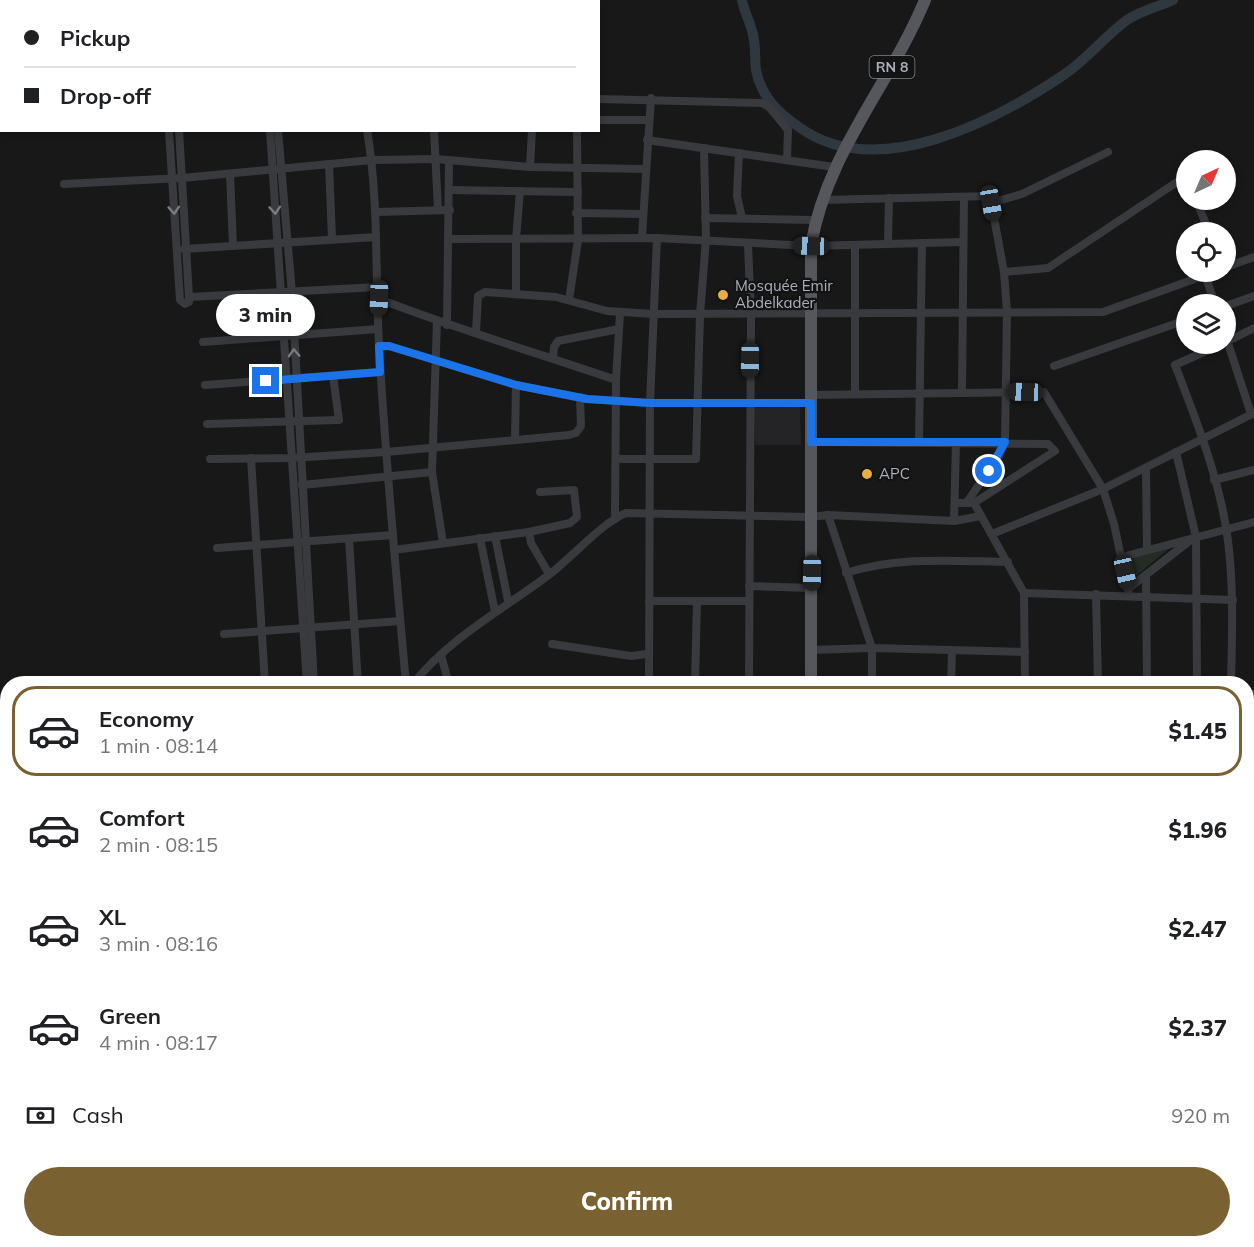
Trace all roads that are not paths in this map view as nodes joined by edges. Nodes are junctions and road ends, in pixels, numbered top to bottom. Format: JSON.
{"nodes":[{"id":1,"x":925,"y":0,"type":"edge"},
{"id":2,"x":651,"y":98,"type":"junction"},
{"id":3,"x":600,"y":99,"type":"edge"},
{"id":4,"x":600,"y":120,"type":"edge"},
{"id":5,"x":649,"y":120,"type":"junction"},
{"id":6,"x":169,"y":132,"type":"edge"},
{"id":7,"x":179,"y":132,"type":"edge"},
{"id":8,"x":270,"y":132,"type":"edge"},
{"id":9,"x":278,"y":132,"type":"edge"},
{"id":10,"x":367,"y":132,"type":"edge"},
{"id":11,"x":434,"y":132,"type":"edge"},
{"id":12,"x":532,"y":132,"type":"edge"},
{"id":13,"x":577,"y":132,"type":"edge"},
{"id":14,"x":647,"y":140,"type":"junction"},
{"id":15,"x":704,"y":148,"type":"junction"},
{"id":16,"x":1108,"y":152,"type":"dead end"},
{"id":17,"x":740,"y":153,"type":"junction"},
{"id":18,"x":436,"y":159,"type":"junction"},
{"id":19,"x":787,"y":159,"type":"junction"},
{"id":20,"x":372,"y":160,"type":"junction"},
{"id":21,"x":449,"y":161,"type":"junction"},
{"id":22,"x":836,"y":163,"type":"junction"},
{"id":23,"x":329,"y":164,"type":"junction"},
{"id":24,"x":530,"y":167,"type":"junction"},
{"id":25,"x":577,"y":168,"type":"junction"},
{"id":26,"x":645,"y":169,"type":"junction"},
{"id":27,"x":277,"y":170,"type":"junction"},
{"id":28,"x":230,"y":174,"type":"junction"},
{"id":29,"x":182,"y":178,"type":"junction"},
{"id":30,"x":172,"y":179,"type":"junction"},
{"id":31,"x":1176,"y":183,"type":"edge"},
{"id":32,"x":64,"y":184,"type":"dead end"},
{"id":33,"x":450,"y":190,"type":"junction"},
{"id":34,"x":520,"y":190,"type":"junction"},
{"id":35,"x":578,"y":192,"type":"junction"},
{"id":36,"x":964,"y":197,"type":"junction"},
{"id":37,"x":889,"y":198,"type":"junction"},
{"id":38,"x":821,"y":200,"type":"junction"},
{"id":39,"x":991,"y":203,"type":"junction"},
{"id":40,"x":438,"y":210,"type":"junction"},
{"id":41,"x":450,"y":210,"type":"junction"},
{"id":42,"x":376,"y":212,"type":"junction"},
{"id":43,"x":576,"y":213,"type":"junction"},
{"id":44,"x":643,"y":214,"type":"junction"},
{"id":45,"x":705,"y":218,"type":"junction"},
{"id":46,"x":742,"y":218,"type":"junction"},
{"id":47,"x":815,"y":220,"type":"junction"},
{"id":48,"x":376,"y":237,"type":"junction"},
{"id":49,"x":642,"y":237,"type":"junction"},
{"id":50,"x":516,"y":238,"type":"junction"},
{"id":51,"x":657,"y":238,"type":"junction"},
{"id":52,"x":332,"y":239,"type":"junction"},
{"id":53,"x":450,"y":239,"type":"junction"},
{"id":54,"x":706,"y":239,"type":"junction"},
{"id":55,"x":578,"y":240,"type":"junction"},
{"id":56,"x":282,"y":242,"type":"junction"},
{"id":57,"x":963,"y":242,"type":"junction"},
{"id":58,"x":922,"y":243,"type":"junction"},
{"id":59,"x":748,"y":244,"type":"junction"},
{"id":60,"x":888,"y":244,"type":"junction"},
{"id":61,"x":855,"y":245,"type":"junction"},
{"id":62,"x":233,"y":246,"type":"junction"},
{"id":63,"x":811,"y":246,"type":"junction"},
{"id":64,"x":186,"y":249,"type":"junction"},
{"id":65,"x":177,"y":250,"type":"junction"},
{"id":66,"x":1254,"y":257,"type":"edge"},
{"id":67,"x":1236,"y":263,"type":"edge"},
{"id":68,"x":1004,"y":272,"type":"junction"},
{"id":69,"x":1186,"y":282,"type":"edge"},
{"id":70,"x":378,"y":287,"type":"junction"},
{"id":71,"x":280,"y":291,"type":"junction"},
{"id":72,"x":292,"y":293,"type":"junction"},
{"id":73,"x":516,"y":294,"type":"junction"},
{"id":74,"x":1254,"y":296,"type":"edge"},
{"id":75,"x":189,"y":297,"type":"junction"},
{"id":76,"x":379,"y":298,"type":"junction"},
{"id":77,"x":569,"y":300,"type":"junction"},
{"id":78,"x":1236,"y":302,"type":"edge"},
{"id":79,"x":1007,"y":312,"type":"junction"},
{"id":80,"x":620,"y":313,"type":"junction"},
{"id":81,"x":962,"y":313,"type":"junction"},
{"id":82,"x":653,"y":314,"type":"junction"},
{"id":83,"x":922,"y":314,"type":"junction"},
{"id":84,"x":700,"y":315,"type":"junction"},
{"id":85,"x":811,"y":315,"type":"junction"},
{"id":86,"x":857,"y":315,"type":"junction"},
{"id":87,"x":751,"y":316,"type":"junction"},
{"id":88,"x":437,"y":321,"type":"junction"},
{"id":89,"x":1176,"y":323,"type":"edge"},
{"id":90,"x":447,"y":325,"type":"junction"},
{"id":91,"x":1254,"y":328,"type":"edge"},
{"id":92,"x":378,"y":329,"type":"junction"},
{"id":93,"x":619,"y":329,"type":"junction"},
{"id":94,"x":476,"y":332,"type":"junction"},
{"id":95,"x":293,"y":334,"type":"junction"},
{"id":96,"x":284,"y":336,"type":"junction"},
{"id":97,"x":1236,"y":336,"type":"edge"},
{"id":98,"x":203,"y":342,"type":"dead end"},
{"id":99,"x":379,"y":346,"type":"junction"},
{"id":100,"x":1198,"y":354,"type":"edge"},
{"id":101,"x":1230,"y":354,"type":"edge"},
{"id":102,"x":553,"y":358,"type":"junction"},
{"id":103,"x":437,"y":362,"type":"junction"},
{"id":104,"x":1054,"y":366,"type":"dead end"},
{"id":105,"x":380,"y":372,"type":"junction"},
{"id":106,"x":333,"y":376,"type":"junction"},
{"id":107,"x":286,"y":379,"type":"junction"},
{"id":108,"x":295,"y":379,"type":"junction"},
{"id":109,"x":616,"y":380,"type":"junction"},
{"id":110,"x":205,"y":385,"type":"dead end"},
{"id":111,"x":516,"y":385,"type":"junction"},
{"id":112,"x":1006,"y":391,"type":"junction"},
{"id":113,"x":962,"y":392,"type":"junction"},
{"id":114,"x":919,"y":393,"type":"junction"},
{"id":115,"x":855,"y":394,"type":"junction"},
{"id":116,"x":580,"y":397,"type":"junction"},
{"id":117,"x":811,"y":399,"type":"junction"},
{"id":118,"x":617,"y":401,"type":"junction"},
{"id":119,"x":650,"y":403,"type":"junction"},
{"id":120,"x":697,"y":403,"type":"junction"},
{"id":121,"x":749,"y":404,"type":"junction"},
{"id":122,"x":1253,"y":413,"type":"edge"},
{"id":123,"x":294,"y":421,"type":"junction"},
{"id":124,"x":207,"y":424,"type":"dead end"},
{"id":125,"x":1203,"y":438,"type":"junction"},
{"id":126,"x":515,"y":440,"type":"junction"},
{"id":127,"x":811,"y":442,"type":"junction"},
{"id":128,"x":919,"y":442,"type":"junction"},
{"id":129,"x":956,"y":442,"type":"junction"},
{"id":130,"x":1005,"y":442,"type":"junction"},
{"id":131,"x":433,"y":448,"type":"junction"},
{"id":132,"x":386,"y":452,"type":"junction"},
{"id":133,"x":1176,"y":452,"type":"junction"},
{"id":134,"x":300,"y":457,"type":"junction"},
{"id":135,"x":251,"y":458,"type":"junction"},
{"id":136,"x":291,"y":458,"type":"junction"},
{"id":137,"x":650,"y":458,"type":"junction"},
{"id":138,"x":210,"y":459,"type":"dead end"},
{"id":139,"x":616,"y":459,"type":"junction"},
{"id":140,"x":1146,"y":468,"type":"junction"},
{"id":141,"x":1254,"y":471,"type":"edge"},
{"id":142,"x":432,"y":472,"type":"junction"},
{"id":143,"x":388,"y":478,"type":"junction"},
{"id":144,"x":1214,"y":480,"type":"junction"},
{"id":145,"x":302,"y":485,"type":"junction"},
{"id":146,"x":1103,"y":489,"type":"junction"},
{"id":147,"x":540,"y":492,"type":"dead end"},
{"id":148,"x":970,"y":502,"type":"junction"},
{"id":149,"x":955,"y":503,"type":"junction"},
{"id":150,"x":650,"y":514,"type":"junction"},
{"id":151,"x":828,"y":515,"type":"junction"},
{"id":152,"x":751,"y":516,"type":"junction"},
{"id":153,"x":981,"y":516,"type":"junction"},
{"id":154,"x":811,"y":517,"type":"junction"},
{"id":155,"x":615,"y":519,"type":"junction"},
{"id":156,"x":954,"y":521,"type":"junction"},
{"id":157,"x":1254,"y":522,"type":"edge"},
{"id":158,"x":1225,"y":528,"type":"junction"},
{"id":159,"x":529,"y":532,"type":"junction"},
{"id":160,"x":992,"y":534,"type":"junction"},
{"id":161,"x":393,"y":535,"type":"junction"},
{"id":162,"x":495,"y":536,"type":"junction"},
{"id":163,"x":1196,"y":537,"type":"junction"},
{"id":164,"x":480,"y":538,"type":"junction"},
{"id":165,"x":349,"y":539,"type":"junction"},
{"id":166,"x":301,"y":542,"type":"junction"},
{"id":167,"x":443,"y":543,"type":"junction"},
{"id":168,"x":257,"y":545,"type":"junction"},
{"id":169,"x":217,"y":548,"type":"dead end"},
{"id":170,"x":394,"y":550,"type":"junction"},
{"id":171,"x":1147,"y":550,"type":"junction"},
{"id":172,"x":1122,"y":557,"type":"junction"},
{"id":173,"x":1008,"y":562,"type":"junction"},
{"id":174,"x":846,"y":573,"type":"junction"},
{"id":175,"x":549,"y":574,"type":"junction"},
{"id":176,"x":1146,"y":574,"type":"junction"},
{"id":177,"x":749,"y":586,"type":"junction"},
{"id":178,"x":812,"y":588,"type":"junction"},
{"id":179,"x":1129,"y":591,"type":"junction"},
{"id":180,"x":1024,"y":593,"type":"junction"},
{"id":181,"x":1096,"y":594,"type":"junction"},
{"id":182,"x":1145,"y":595,"type":"junction"},
{"id":183,"x":1196,"y":599,"type":"junction"},
{"id":184,"x":1233,"y":600,"type":"junction"},
{"id":185,"x":650,"y":601,"type":"junction"},
{"id":186,"x":697,"y":601,"type":"junction"},
{"id":187,"x":748,"y":601,"type":"junction"},
{"id":188,"x":508,"y":602,"type":"junction"},
{"id":189,"x":495,"y":612,"type":"junction"},
{"id":190,"x":400,"y":621,"type":"junction"},
{"id":191,"x":354,"y":625,"type":"junction"},
{"id":192,"x":307,"y":628,"type":"junction"},
{"id":193,"x":262,"y":631,"type":"junction"},
{"id":194,"x":224,"y":634,"type":"dead end"},
{"id":195,"x":552,"y":644,"type":"dead end"},
{"id":196,"x":872,"y":648,"type":"junction"},
{"id":197,"x":811,"y":650,"type":"junction"},
{"id":198,"x":952,"y":651,"type":"junction"},
{"id":199,"x":1025,"y":652,"type":"junction"},
{"id":200,"x":647,"y":654,"type":"junction"},
{"id":201,"x":441,"y":655,"type":"junction"},
{"id":202,"x":265,"y":676,"type":"edge"},
{"id":203,"x":307,"y":676,"type":"edge"},
{"id":204,"x":313,"y":676,"type":"edge"},
{"id":205,"x":357,"y":676,"type":"edge"},
{"id":206,"x":405,"y":676,"type":"edge"},
{"id":207,"x":421,"y":676,"type":"edge"},
{"id":208,"x":447,"y":676,"type":"edge"},
{"id":209,"x":648,"y":676,"type":"edge"},
{"id":210,"x":695,"y":676,"type":"edge"},
{"id":211,"x":749,"y":676,"type":"edge"},
{"id":212,"x":811,"y":676,"type":"edge"},
{"id":213,"x":872,"y":676,"type":"edge"},
{"id":214,"x":951,"y":676,"type":"edge"},
{"id":215,"x":1025,"y":676,"type":"edge"},
{"id":216,"x":1098,"y":676,"type":"edge"},
{"id":217,"x":1147,"y":676,"type":"edge"},
{"id":218,"x":1197,"y":676,"type":"edge"},
{"id":219,"x":1232,"y":676,"type":"edge"}],
"edges":[{"from":1,"to":22,"type":"main road","number":"RN 8"},
{"from":2,"to":3,"type":"street"},
{"from":2,"to":5,"type":"street"},
{"from":2,"to":19,"type":"street"},
{"from":4,"to":5,"type":"street"},
{"from":5,"to":14,"type":"street"},
{"from":6,"to":30,"type":"street"},
{"from":7,"to":29,"type":"street"},
{"from":8,"to":27,"type":"street"},
{"from":9,"to":27,"type":"street"},
{"from":10,"to":20,"type":"street"},
{"from":11,"to":18,"type":"street"},
{"from":12,"to":24,"type":"street"},
{"from":13,"to":25,"type":"street"},
{"from":14,"to":15,"type":"street"},
{"from":14,"to":26,"type":"street"},
{"from":15,"to":17,"type":"street"},
{"from":15,"to":45,"type":"street"},
{"from":16,"to":39,"type":"street"},
{"from":17,"to":19,"type":"street"},
{"from":17,"to":46,"type":"street"},
{"from":18,"to":20,"type":"street"},
{"from":18,"to":21,"type":"street"},
{"from":18,"to":40,"type":"street"},
{"from":19,"to":22,"type":"street"},
{"from":20,"to":23,"type":"street"},
{"from":20,"to":42,"type":"street"},
{"from":21,"to":24,"type":"street"},
{"from":21,"to":33,"type":"street"},
{"from":22,"to":38,"type":"main road","number":"RN 8"},
{"from":23,"to":27,"type":"street"},
{"from":23,"to":52,"type":"street"},
{"from":24,"to":25,"type":"street"},
{"from":25,"to":26,"type":"street"},
{"from":25,"to":35,"type":"street"},
{"from":26,"to":44,"type":"street"},
{"from":27,"to":28,"type":"street"},
{"from":27,"to":56,"type":"street"},
{"from":28,"to":29,"type":"street"},
{"from":28,"to":62,"type":"street"},
{"from":29,"to":30,"type":"street"},
{"from":29,"to":64,"type":"street"},
{"from":30,"to":32,"type":"street"},
{"from":30,"to":65,"type":"street","one_way":true},
{"from":31,"to":68,"type":"street"},
{"from":33,"to":34,"type":"street"},
{"from":33,"to":41,"type":"street"},
{"from":34,"to":35,"type":"street"},
{"from":34,"to":50,"type":"street"},
{"from":35,"to":43,"type":"street"},
{"from":36,"to":37,"type":"street"},
{"from":36,"to":39,"type":"street"},
{"from":36,"to":57,"type":"street"},
{"from":37,"to":38,"type":"street"},
{"from":37,"to":60,"type":"street"},
{"from":38,"to":47,"type":"main road","number":"RN 8"},
{"from":39,"to":68,"type":"street"},
{"from":40,"to":41,"type":"street"},
{"from":40,"to":42,"type":"street"},
{"from":41,"to":53,"type":"street"},
{"from":42,"to":48,"type":"street"},
{"from":43,"to":44,"type":"street"},
{"from":43,"to":55,"type":"street"},
{"from":44,"to":49,"type":"street"},
{"from":45,"to":46,"type":"street"},
{"from":45,"to":54,"type":"street"},
{"from":46,"to":47,"type":"street"},
{"from":47,"to":63,"type":"main road","number":"RN 8"},
{"from":48,"to":52,"type":"street"},
{"from":48,"to":70,"type":"street"},
{"from":49,"to":51,"type":"street"},
{"from":49,"to":55,"type":"street"},
{"from":50,"to":53,"type":"street"},
{"from":50,"to":55,"type":"street"},
{"from":50,"to":73,"type":"street"},
{"from":51,"to":54,"type":"street"},
{"from":51,"to":82,"type":"street"},
{"from":52,"to":56,"type":"street"},
{"from":53,"to":90,"type":"street"},
{"from":54,"to":59,"type":"street"},
{"from":54,"to":84,"type":"street"},
{"from":55,"to":77,"type":"street"},
{"from":56,"to":62,"type":"street"},
{"from":56,"to":71,"type":"street"},
{"from":56,"to":72,"type":"street"},
{"from":57,"to":58,"type":"street"},
{"from":57,"to":81,"type":"street"},
{"from":58,"to":60,"type":"street"},
{"from":58,"to":83,"type":"street"},
{"from":59,"to":63,"type":"street"},
{"from":59,"to":87,"type":"street"},
{"from":60,"to":61,"type":"street"},
{"from":61,"to":63,"type":"street"},
{"from":61,"to":86,"type":"street"},
{"from":62,"to":64,"type":"street"},
{"from":63,"to":85,"type":"main road","number":"RN 8"},
{"from":64,"to":65,"type":"street"},
{"from":64,"to":75,"type":"street"},
{"from":65,"to":75,"type":"street"},
{"from":66,"to":67,"type":"street"},
{"from":68,"to":79,"type":"street"},
{"from":69,"to":79,"type":"street"},
{"from":70,"to":72,"type":"street"},
{"from":70,"to":76,"type":"street"},
{"from":71,"to":72,"type":"street"},
{"from":71,"to":75,"type":"street"},
{"from":71,"to":96,"type":"street"},
{"from":72,"to":95,"type":"street"},
{"from":73,"to":77,"type":"street"},
{"from":73,"to":94,"type":"street"},
{"from":74,"to":78,"type":"street"},
{"from":76,"to":88,"type":"street"},
{"from":76,"to":92,"type":"street"},
{"from":77,"to":80,"type":"street"},
{"from":79,"to":81,"type":"street"},
{"from":79,"to":112,"type":"street"},
{"from":80,"to":82,"type":"street"},
{"from":80,"to":93,"type":"street"},
{"from":81,"to":83,"type":"street"},
{"from":81,"to":113,"type":"street"},
{"from":82,"to":84,"type":"street"},
{"from":82,"to":119,"type":"street"},
{"from":83,"to":86,"type":"street"},
{"from":83,"to":114,"type":"street"},
{"from":84,"to":87,"type":"street"},
{"from":84,"to":120,"type":"street"},
{"from":85,"to":86,"type":"street"},
{"from":85,"to":87,"type":"street"},
{"from":85,"to":117,"type":"main road","number":"RN 8"},
{"from":86,"to":115,"type":"street"},
{"from":87,"to":121,"type":"street"},
{"from":88,"to":90,"type":"street"},
{"from":88,"to":103,"type":"street"},
{"from":89,"to":104,"type":"street"},
{"from":90,"to":94,"type":"street"},
{"from":91,"to":97,"type":"street"},
{"from":92,"to":95,"type":"street"},
{"from":92,"to":99,"type":"street"},
{"from":93,"to":102,"type":"street"},
{"from":93,"to":109,"type":"street"},
{"from":94,"to":102,"type":"street"},
{"from":95,"to":96,"type":"street"},
{"from":108,"to":95,"type":"street","one_way":true},
{"from":96,"to":98,"type":"street"},
{"from":96,"to":107,"type":"street"},
{"from":99,"to":103,"type":"street"},
{"from":99,"to":105,"type":"street"},
{"from":100,"to":125,"type":"street"},
{"from":101,"to":122,"type":"street"},
{"from":102,"to":109,"type":"street"},
{"from":103,"to":111,"type":"street"},
{"from":103,"to":131,"type":"street"},
{"from":105,"to":106,"type":"street"},
{"from":105,"to":132,"type":"street"},
{"from":106,"to":108,"type":"street"},
{"from":106,"to":123,"type":"street"},
{"from":107,"to":108,"type":"street"},
{"from":107,"to":110,"type":"street"},
{"from":107,"to":123,"type":"street"},
{"from":108,"to":123,"type":"street"},
{"from":109,"to":118,"type":"street"},
{"from":111,"to":116,"type":"street"},
{"from":111,"to":126,"type":"street"},
{"from":112,"to":113,"type":"street"},
{"from":112,"to":130,"type":"street"},
{"from":112,"to":146,"type":"street"},
{"from":113,"to":114,"type":"street"},
{"from":114,"to":115,"type":"street"},
{"from":114,"to":128,"type":"street"},
{"from":115,"to":117,"type":"street"},
{"from":116,"to":118,"type":"street"},
{"from":116,"to":126,"type":"street"},
{"from":117,"to":121,"type":"street"},
{"from":117,"to":127,"type":"main road","number":"RN 8"},
{"from":118,"to":119,"type":"street"},
{"from":118,"to":139,"type":"street"},
{"from":119,"to":120,"type":"street"},
{"from":119,"to":137,"type":"street"},
{"from":120,"to":121,"type":"street"},
{"from":120,"to":137,"type":"street"},
{"from":121,"to":152,"type":"street"},
{"from":122,"to":125,"type":"street"},
{"from":123,"to":124,"type":"street"},
{"from":123,"to":134,"type":"street"},
{"from":123,"to":136,"type":"street"},
{"from":125,"to":133,"type":"street"},
{"from":125,"to":144,"type":"street"},
{"from":126,"to":131,"type":"street"},
{"from":127,"to":128,"type":"street"},
{"from":127,"to":154,"type":"main road","number":"RN 8"},
{"from":128,"to":129,"type":"street"},
{"from":129,"to":130,"type":"street"},
{"from":129,"to":149,"type":"street"},
{"from":130,"to":148,"type":"street"},
{"from":130,"to":148,"type":"street"},
{"from":131,"to":132,"type":"street"},
{"from":131,"to":142,"type":"street"},
{"from":132,"to":134,"type":"street"},
{"from":132,"to":143,"type":"street"},
{"from":133,"to":140,"type":"street"},
{"from":133,"to":163,"type":"street"},
{"from":134,"to":136,"type":"street"},
{"from":134,"to":145,"type":"street"},
{"from":135,"to":136,"type":"street"},
{"from":135,"to":138,"type":"street"},
{"from":135,"to":168,"type":"street"},
{"from":136,"to":166,"type":"street"},
{"from":137,"to":139,"type":"street"},
{"from":137,"to":150,"type":"street"},
{"from":139,"to":155,"type":"street"},
{"from":140,"to":146,"type":"street"},
{"from":140,"to":171,"type":"street"},
{"from":141,"to":144,"type":"street"},
{"from":142,"to":143,"type":"street"},
{"from":142,"to":167,"type":"street"},
{"from":143,"to":145,"type":"street"},
{"from":143,"to":161,"type":"street"},
{"from":144,"to":158,"type":"street"},
{"from":145,"to":166,"type":"street"},
{"from":146,"to":160,"type":"street"},
{"from":146,"to":172,"type":"street"},
{"from":147,"to":159,"type":"street"},
{"from":148,"to":149,"type":"street"},
{"from":148,"to":153,"type":"street"},
{"from":149,"to":156,"type":"street"},
{"from":150,"to":152,"type":"street"},
{"from":150,"to":155,"type":"street"},
{"from":150,"to":185,"type":"street"},
{"from":151,"to":154,"type":"street"},
{"from":151,"to":156,"type":"street"},
{"from":151,"to":174,"type":"street"},
{"from":152,"to":154,"type":"street"},
{"from":152,"to":177,"type":"street"},
{"from":153,"to":156,"type":"street"},
{"from":153,"to":160,"type":"street"},
{"from":154,"to":178,"type":"main road","number":"RN 8"},
{"from":155,"to":175,"type":"street"},
{"from":157,"to":158,"type":"street"},
{"from":158,"to":163,"type":"street"},
{"from":158,"to":184,"type":"street"},
{"from":159,"to":162,"type":"street"},
{"from":159,"to":175,"type":"street"},
{"from":160,"to":173,"type":"street"},
{"from":161,"to":165,"type":"street"},
{"from":161,"to":170,"type":"street"},
{"from":162,"to":164,"type":"street"},
{"from":162,"to":188,"type":"street"},
{"from":163,"to":171,"type":"street"},
{"from":163,"to":176,"type":"street"},
{"from":163,"to":183,"type":"street"},
{"from":164,"to":167,"type":"street"},
{"from":164,"to":189,"type":"street"},
{"from":165,"to":166,"type":"street"},
{"from":165,"to":191,"type":"street"},
{"from":166,"to":168,"type":"street"},
{"from":166,"to":192,"type":"street"},
{"from":167,"to":170,"type":"street"},
{"from":168,"to":169,"type":"street"},
{"from":168,"to":193,"type":"street"},
{"from":170,"to":190,"type":"street"},
{"from":171,"to":172,"type":"street"},
{"from":172,"to":179,"type":"street"},
{"from":173,"to":174,"type":"street"},
{"from":173,"to":180,"type":"street"},
{"from":174,"to":196,"type":"street"},
{"from":175,"to":188,"type":"street"},
{"from":176,"to":179,"type":"street"},
{"from":176,"to":182,"type":"street"},
{"from":177,"to":178,"type":"street"},
{"from":177,"to":187,"type":"street"},
{"from":178,"to":197,"type":"main road","number":"RN 8"},
{"from":179,"to":181,"type":"street"},
{"from":179,"to":182,"type":"street"},
{"from":180,"to":181,"type":"street"},
{"from":180,"to":199,"type":"street"},
{"from":181,"to":216,"type":"street"},
{"from":182,"to":183,"type":"street"},
{"from":182,"to":217,"type":"street"},
{"from":183,"to":184,"type":"street"},
{"from":183,"to":218,"type":"street"},
{"from":184,"to":219,"type":"street"},
{"from":185,"to":186,"type":"street"},
{"from":185,"to":200,"type":"street"},
{"from":186,"to":187,"type":"street"},
{"from":186,"to":210,"type":"street"},
{"from":187,"to":211,"type":"street"},
{"from":188,"to":189,"type":"street"},
{"from":189,"to":201,"type":"street"},
{"from":190,"to":191,"type":"street"},
{"from":190,"to":206,"type":"street"},
{"from":191,"to":192,"type":"street"},
{"from":191,"to":205,"type":"street"},
{"from":192,"to":193,"type":"street"},
{"from":192,"to":203,"type":"street"},
{"from":192,"to":204,"type":"street"},
{"from":193,"to":194,"type":"street"},
{"from":193,"to":202,"type":"street"},
{"from":195,"to":200,"type":"street"},
{"from":196,"to":197,"type":"street"},
{"from":196,"to":198,"type":"street"},
{"from":196,"to":213,"type":"street"},
{"from":197,"to":212,"type":"main road","number":"RN 8"},
{"from":198,"to":199,"type":"street"},
{"from":198,"to":214,"type":"street"},
{"from":199,"to":215,"type":"street"},
{"from":200,"to":209,"type":"street"},
{"from":201,"to":207,"type":"street"},
{"from":201,"to":208,"type":"street"}]}
